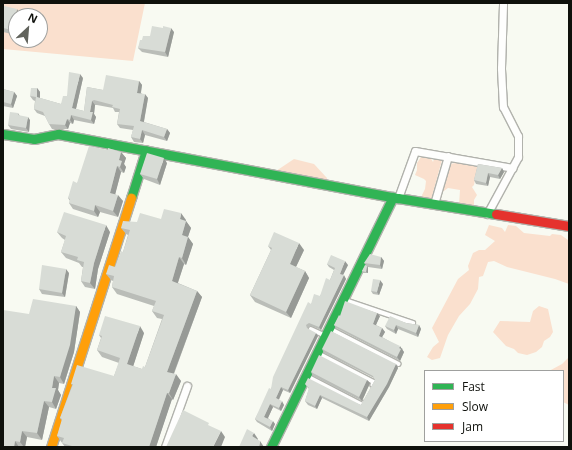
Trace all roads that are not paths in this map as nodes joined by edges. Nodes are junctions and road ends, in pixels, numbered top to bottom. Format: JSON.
{"nodes":[{"id":1,"x":503,"y":3,"type":"edge"},
{"id":2,"x":3,"y":134,"type":"edge"},
{"id":3,"x":146,"y":150,"type":"junction"},
{"id":4,"x":448,"y":156,"type":"junction"},
{"id":5,"x":513,"y":168,"type":"junction"},
{"id":6,"x":396,"y":198,"type":"junction"},
{"id":7,"x":434,"y":204,"type":"junction"},
{"id":8,"x":487,"y":214,"type":"junction"},
{"id":9,"x":569,"y":226,"type":"edge"},
{"id":10,"x":344,"y":300,"type":"junction"},
{"id":11,"x":413,"y":323,"type":"edge"},
{"id":12,"x":311,"y":329,"type":"edge"},
{"id":13,"x":328,"y":332,"type":"junction"},
{"id":14,"x":317,"y":353,"type":"junction"},
{"id":15,"x":399,"y":364,"type":"dead end"},
{"id":16,"x":306,"y":376,"type":"junction"},
{"id":17,"x":187,"y":386,"type":"dead end"},
{"id":18,"x":371,"y":388,"type":"edge"},
{"id":19,"x":365,"y":400,"type":"edge"},
{"id":20,"x":51,"y":447,"type":"edge"},
{"id":21,"x":165,"y":447,"type":"edge"},
{"id":22,"x":271,"y":447,"type":"edge"}],
"edges":[{"from":1,"to":5,"type":"street"},
{"from":2,"to":3,"type":"street"},
{"from":3,"to":6,"type":"street"},
{"from":3,"to":20,"type":"street"},
{"from":4,"to":5,"type":"street"},
{"from":4,"to":6,"type":"street"},
{"from":4,"to":7,"type":"street"},
{"from":5,"to":8,"type":"street"},
{"from":6,"to":7,"type":"street"},
{"from":6,"to":10,"type":"street"},
{"from":7,"to":8,"type":"street"},
{"from":8,"to":9,"type":"street"},
{"from":10,"to":11,"type":"lane"},
{"from":10,"to":13,"type":"street"},
{"from":12,"to":13,"type":"lane"},
{"from":13,"to":14,"type":"street"},
{"from":13,"to":15,"type":"lane"},
{"from":14,"to":16,"type":"street"},
{"from":14,"to":18,"type":"lane"},
{"from":16,"to":19,"type":"lane"},
{"from":16,"to":22,"type":"street"},
{"from":17,"to":21,"type":"street"}]}
